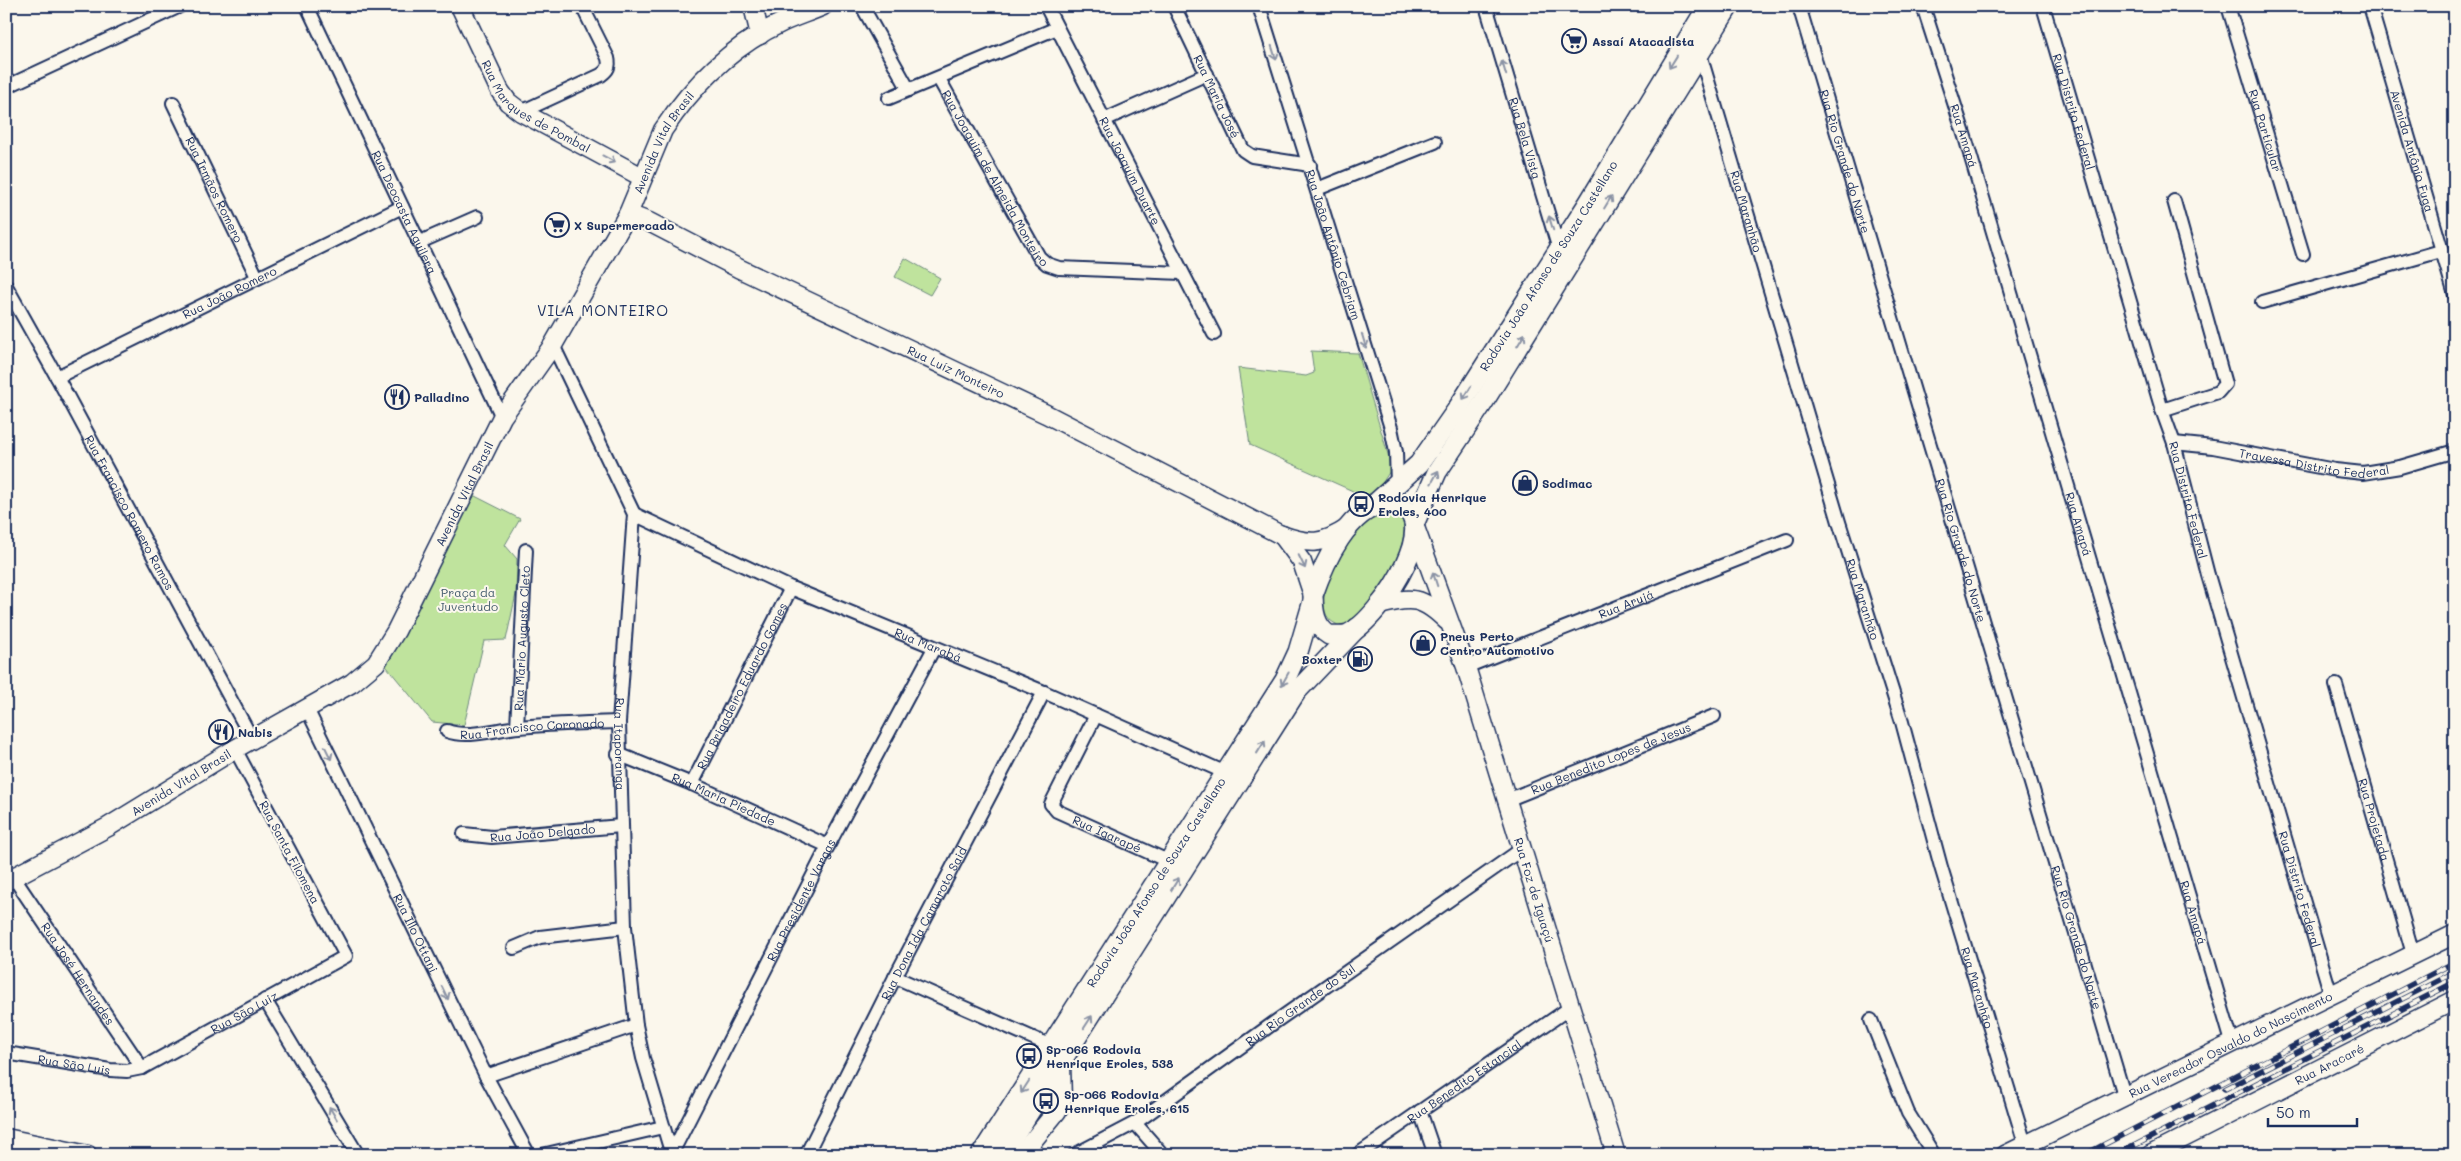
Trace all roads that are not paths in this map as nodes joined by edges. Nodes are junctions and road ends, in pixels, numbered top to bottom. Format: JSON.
{"nodes":[{"id":1,"x":180,"y":6,"type":"edge"},
{"id":2,"x":306,"y":6,"type":"edge"},
{"id":3,"x":460,"y":6,"type":"edge"},
{"id":4,"x":582,"y":6,"type":"edge"},
{"id":5,"x":753,"y":6,"type":"edge"},
{"id":6,"x":822,"y":6,"type":"edge"},
{"id":7,"x":862,"y":6,"type":"edge"},
{"id":8,"x":1046,"y":6,"type":"edge"},
{"id":9,"x":1174,"y":6,"type":"edge"},
{"id":10,"x":1259,"y":6,"type":"edge"},
{"id":11,"x":1486,"y":6,"type":"edge"},
{"id":12,"x":1708,"y":6,"type":"edge"},
{"id":13,"x":1729,"y":6,"type":"edge"},
{"id":14,"x":1799,"y":6,"type":"edge"},
{"id":15,"x":1923,"y":6,"type":"edge"},
{"id":16,"x":2044,"y":6,"type":"edge"},
{"id":17,"x":2228,"y":6,"type":"edge"},
{"id":18,"x":2370,"y":6,"type":"edge"},
{"id":19,"x":803,"y":10,"type":"edge"},
{"id":20,"x":1057,"y":28,"type":"junction"},
{"id":21,"x":760,"y":34,"type":"junction"},
{"id":22,"x":1700,"y":54,"type":"junction"},
{"id":23,"x":1207,"y":74,"type":"junction"},
{"id":24,"x":939,"y":79,"type":"junction"},
{"id":25,"x":6,"y":87,"type":"edge"},
{"id":26,"x":909,"y":90,"type":"junction"},
{"id":27,"x":889,"y":98,"type":"dead end"},
{"id":28,"x":173,"y":103,"type":"dead end"},
{"id":29,"x":521,"y":112,"type":"junction"},
{"id":30,"x":1104,"y":120,"type":"junction"},
{"id":31,"x":1435,"y":142,"type":"dead end"},
{"id":32,"x":1310,"y":165,"type":"junction"},
{"id":33,"x":642,"y":177,"type":"junction"},
{"id":34,"x":1317,"y":189,"type":"junction"},
{"id":35,"x":2174,"y":201,"type":"dead end"},
{"id":36,"x":402,"y":207,"type":"junction"},
{"id":37,"x":628,"y":214,"type":"junction"},
{"id":38,"x":477,"y":217,"type":"dead end"},
{"id":39,"x":420,"y":242,"type":"junction"},
{"id":40,"x":1559,"y":249,"type":"junction"},
{"id":41,"x":2441,"y":251,"type":"junction"},
{"id":42,"x":2304,"y":254,"type":"dead end"},
{"id":43,"x":1566,"y":270,"type":"junction"},
{"id":44,"x":1182,"y":273,"type":"junction"},
{"id":45,"x":257,"y":277,"type":"junction"},
{"id":46,"x":6,"y":286,"type":"edge"},
{"id":47,"x":2455,"y":295,"type":"edge"},
{"id":48,"x":2262,"y":302,"type":"dead end"},
{"id":49,"x":1214,"y":334,"type":"dead end"},
{"id":50,"x":553,"y":345,"type":"junction"},
{"id":51,"x":57,"y":376,"type":"junction"},
{"id":52,"x":2162,"y":410,"type":"junction"},
{"id":53,"x":502,"y":417,"type":"junction"},
{"id":54,"x":2174,"y":443,"type":"junction"},
{"id":55,"x":2455,"y":451,"type":"edge"},
{"id":56,"x":1397,"y":485,"type":"junction"},
{"id":57,"x":1369,"y":509,"type":"junction"},
{"id":58,"x":634,"y":514,"type":"junction"},
{"id":59,"x":1350,"y":526,"type":"junction"},
{"id":60,"x":1415,"y":526,"type":"junction"},
{"id":61,"x":1281,"y":535,"type":"junction"},
{"id":62,"x":1787,"y":540,"type":"dead end"},
{"id":63,"x":526,"y":550,"type":"dead end"},
{"id":64,"x":791,"y":588,"type":"junction"},
{"id":65,"x":1313,"y":598,"type":"junction"},
{"id":66,"x":1379,"y":605,"type":"junction"},
{"id":67,"x":1451,"y":625,"type":"junction"},
{"id":68,"x":1357,"y":628,"type":"junction"},
{"id":69,"x":934,"y":648,"type":"junction"},
{"id":70,"x":1466,"y":667,"type":"junction"},
{"id":71,"x":2336,"y":685,"type":"dead end"},
{"id":72,"x":1044,"y":692,"type":"junction"},
{"id":73,"x":307,"y":709,"type":"junction"},
{"id":74,"x":1096,"y":715,"type":"junction"},
{"id":75,"x":1714,"y":716,"type":"dead end"},
{"id":76,"x":618,"y":722,"type":"junction"},
{"id":77,"x":517,"y":727,"type":"junction"},
{"id":78,"x":446,"y":731,"type":"dead end"},
{"id":79,"x":252,"y":739,"type":"junction"},
{"id":80,"x":235,"y":749,"type":"junction"},
{"id":81,"x":618,"y":754,"type":"junction"},
{"id":82,"x":1226,"y":774,"type":"junction"},
{"id":83,"x":692,"y":784,"type":"junction"},
{"id":84,"x":1507,"y":800,"type":"junction"},
{"id":85,"x":621,"y":826,"type":"junction"},
{"id":86,"x":464,"y":834,"type":"dead end"},
{"id":87,"x":828,"y":846,"type":"junction"},
{"id":88,"x":1522,"y":849,"type":"junction"},
{"id":89,"x":1170,"y":862,"type":"junction"},
{"id":90,"x":10,"y":879,"type":"edge"},
{"id":91,"x":625,"y":927,"type":"junction"},
{"id":92,"x":2455,"y":934,"type":"edge"},
{"id":93,"x":514,"y":948,"type":"dead end"},
{"id":94,"x":2413,"y":954,"type":"junction"},
{"id":95,"x":346,"y":956,"type":"joint"},
{"id":96,"x":895,"y":977,"type":"junction"},
{"id":97,"x":2330,"y":995,"type":"junction"},
{"id":98,"x":265,"y":1000,"type":"junction"},
{"id":99,"x":2455,"y":1000,"type":"edge"},
{"id":100,"x":1571,"y":1007,"type":"junction"},
{"id":101,"x":1871,"y":1020,"type":"dead end"},
{"id":102,"x":636,"y":1025,"type":"junction"},
{"id":103,"x":2232,"y":1042,"type":"junction"},
{"id":104,"x":1051,"y":1046,"type":"junction"},
{"id":105,"x":6,"y":1052,"type":"edge"},
{"id":106,"x":1062,"y":1063,"type":"junction"},
{"id":107,"x":142,"y":1068,"type":"junction"},
{"id":108,"x":486,"y":1076,"type":"junction"},
{"id":109,"x":2124,"y":1095,"type":"junction"},
{"id":110,"x":1420,"y":1111,"type":"junction"},
{"id":111,"x":1135,"y":1123,"type":"junction"},
{"id":112,"x":662,"y":1127,"type":"junction"},
{"id":113,"x":6,"y":1138,"type":"edge"},
{"id":114,"x":2025,"y":1144,"type":"junction"},
{"id":115,"x":672,"y":1154,"type":"edge"},
{"id":116,"x":88,"y":1155,"type":"edge"},
{"id":117,"x":358,"y":1155,"type":"edge"},
{"id":118,"x":529,"y":1155,"type":"edge"},
{"id":119,"x":542,"y":1155,"type":"edge"},
{"id":120,"x":806,"y":1155,"type":"edge"},
{"id":121,"x":981,"y":1155,"type":"edge"},
{"id":122,"x":1002,"y":1155,"type":"edge"},
{"id":123,"x":1021,"y":1155,"type":"edge"},
{"id":124,"x":1074,"y":1155,"type":"edge"},
{"id":125,"x":1162,"y":1155,"type":"edge"},
{"id":126,"x":1357,"y":1155,"type":"edge"},
{"id":127,"x":1435,"y":1155,"type":"edge"},
{"id":128,"x":1616,"y":1155,"type":"edge"},
{"id":129,"x":1934,"y":1155,"type":"edge"},
{"id":130,"x":2005,"y":1155,"type":"edge"},
{"id":131,"x":2150,"y":1155,"type":"edge"}],
"edges":[{"from":1,"to":25,"type":"street"},
{"from":2,"to":36,"type":"street","name":"Rua Deocasta Aguilera"},
{"from":3,"to":29,"type":"street","name":"Rua Marques de Pombal"},
{"from":4,"to":29,"type":"street"},
{"from":5,"to":21,"type":"street"},
{"from":6,"to":19,"type":"street","name":"Avenida Vital Brasil"},
{"from":7,"to":26,"type":"street"},
{"from":8,"to":20,"type":"street","name":"Rua Joaquim Duarte"},
{"from":9,"to":23,"type":"street","name":"Rua Maria José"},
{"from":10,"to":32,"type":"street","name":"Rua João Antônio Cebriam","one_way":true},
{"from":40,"to":11,"type":"street","name":"Rua Bela Vista","one_way":true},
{"from":12,"to":40,"type":"main road","name":"Rodovia João Afonso de Souza Castellano","one_way":true},
{"from":13,"to":22,"type":"main road","name":"Rodovia João Afonso de Souza Castellano"},
{"from":14,"to":109,"type":"street","name":"Rua Rio Grande do Norte"},
{"from":15,"to":103,"type":"street","name":"Rua Amapá"},
{"from":16,"to":52,"type":"street","name":"Rua Distrito Federal"},
{"from":17,"to":42,"type":"street","name":"Rua Particular"},
{"from":18,"to":41,"type":"street","name":"Avenida Antônio Fuga"},
{"from":19,"to":21,"type":"street","name":"Avenida Vital Brasil"},
{"from":20,"to":24,"type":"street"},
{"from":20,"to":30,"type":"street","name":"Rua Joaquim Duarte"},
{"from":21,"to":33,"type":"street","name":"Avenida Vital Brasil"},
{"from":43,"to":22,"type":"main road","name":"Rodovia João Afonso de Souza Castellano","one_way":true},
{"from":22,"to":114,"type":"street","name":"Rua Maranhão"},
{"from":23,"to":30,"type":"street"},
{"from":23,"to":32,"type":"street","name":"Rua Maria José"},
{"from":24,"to":26,"type":"street","name":"Rua Joaquim de Almeida Monteiro"},
{"from":24,"to":44,"type":"street","name":"Rua Joaquim de Almeida Monteiro"},
{"from":26,"to":27,"type":"street","name":"Rua Joaquim de Almeida Monteiro"},
{"from":28,"to":45,"type":"street","name":"Rua Irmãos Romero"},
{"from":29,"to":33,"type":"street","name":"Rua Marques de Pombal","one_way":true},
{"from":30,"to":44,"type":"street","name":"Rua Joaquim Duarte"},
{"from":31,"to":34,"type":"street"},
{"from":32,"to":34,"type":"street","name":"Rua João Antônio Cebriam"},
{"from":33,"to":37,"type":"street","name":"Avenida Vital Brasil"},
{"from":34,"to":56,"type":"street","name":"Rua João Antônio Cebriam","one_way":true},
{"from":35,"to":52,"type":"street"},
{"from":36,"to":39,"type":"street","name":"Rua Deocasta Aguilera"},
{"from":36,"to":45,"type":"street","name":"Rua João Romero"},
{"from":37,"to":50,"type":"street","name":"Avenida Vital Brasil"},
{"from":37,"to":61,"type":"street","name":"Rua Luíz Monteiro"},
{"from":38,"to":39,"type":"street"},
{"from":39,"to":53,"type":"street","name":"Rua Deocasta Aguilera"},
{"from":40,"to":43,"type":"street","name":"Rua Bela Vista"},
{"from":40,"to":56,"type":"main road","name":"Rodovia João Afonso de Souza Castellano","one_way":true},
{"from":41,"to":47,"type":"street","name":"Avenida Antônio Fuga"},
{"from":41,"to":48,"type":"street"},
{"from":60,"to":43,"type":"main road","name":"Rodovia João Afonso de Souza Castellano","one_way":true},
{"from":44,"to":49,"type":"street","name":"Rua Joaquim Duarte"},
{"from":45,"to":51,"type":"street","name":"Rua João Romero"},
{"from":46,"to":51,"type":"street","name":"Rua Francisco Romero Ramos"},
{"from":50,"to":53,"type":"street","name":"Avenida Vital Brasil"},
{"from":50,"to":58,"type":"street"},
{"from":51,"to":79,"type":"street","name":"Rua Francisco Romero Ramos"},
{"from":52,"to":54,"type":"street","name":"Rua Distrito Federal"},
{"from":53,"to":73,"type":"street","name":"Avenida Vital Brasil"},
{"from":54,"to":55,"type":"street","name":"Travessa Distrito Federal"},
{"from":54,"to":97,"type":"street","name":"Rua Distrito Federal"},
{"from":56,"to":57,"type":"main road","name":"Rodovia João Afonso de Souza Castellano"},
{"from":57,"to":59,"type":"main road","name":"Rodovia João Afonso de Souza Castellano"},
{"from":57,"to":60,"type":"main road"},
{"from":58,"to":64,"type":"street","name":"Rua Marabá"},
{"from":58,"to":76,"type":"street","name":"Rua Itaporanga"},
{"from":59,"to":61,"type":"street","name":"Rua Luíz Monteiro"},
{"from":59,"to":65,"type":"main road","name":"Rodovia João Afonso de Souza Castellano"},
{"from":60,"to":66,"type":"main road","name":"Rodovia João Afonso de Souza Castellano"},
{"from":67,"to":60,"type":"street","name":"Rua Foz de Iguaçú","one_way":true},
{"from":61,"to":65,"type":"street","name":"Rua Luíz Monteiro","one_way":true},
{"from":62,"to":70,"type":"street","name":"Rua Arujá"},
{"from":63,"to":77,"type":"street","name":"Rua Mário Augusto Cleto"},
{"from":64,"to":69,"type":"street","name":"Rua Marabá"},
{"from":64,"to":83,"type":"street","name":"Rua Brigadeiro Eduardo Gomes"},
{"from":65,"to":68,"type":"main road"},
{"from":65,"to":82,"type":"main road","name":"Rodovia João Afonso de Souza Castellano","one_way":true},
{"from":66,"to":67,"type":"street","name":"Rua Foz de Iguaçú"},
{"from":66,"to":68,"type":"main road","name":"Rodovia João Afonso de Souza Castellano"},
{"from":67,"to":70,"type":"street","name":"Rua Foz de Iguaçú"},
{"from":106,"to":68,"type":"main road","name":"Rodovia João Afonso de Souza Castellano","one_way":true},
{"from":69,"to":72,"type":"street","name":"Rua Marabá"},
{"from":69,"to":87,"type":"street","name":"Rua Presidente Vargas"},
{"from":70,"to":84,"type":"street","name":"Rua Foz de Iguaçú"},
{"from":71,"to":94,"type":"street","name":"Rua Projetada"},
{"from":72,"to":74,"type":"street","name":"Rua Marabá"},
{"from":72,"to":96,"type":"street","name":"Rua Dona Ida Camaroto Said"},
{"from":73,"to":79,"type":"street","name":"Avenida Vital Brasil"},
{"from":73,"to":108,"type":"street","name":"Rua Illo Ottani","one_way":true},
{"from":74,"to":82,"type":"street","name":"Rua Marabá"},
{"from":74,"to":89,"type":"street","name":"Rua Igarapé"},
{"from":75,"to":84,"type":"street","name":"Rua Benedito Lopes de Jesus"},
{"from":76,"to":77,"type":"street","name":"Rua Francisco Coronado"},
{"from":76,"to":81,"type":"street","name":"Rua Itaporanga"},
{"from":77,"to":78,"type":"street","name":"Rua Francisco Coronado"},
{"from":79,"to":80,"type":"street","name":"Avenida Vital Brasil"},
{"from":80,"to":90,"type":"street","name":"Avenida Vital Brasil"},
{"from":80,"to":95,"type":"street","name":"Rua Santa Filomena"},
{"from":81,"to":83,"type":"street","name":"Rua Maria Piedade"},
{"from":81,"to":85,"type":"street","name":"Rua Itaporanga"},
{"from":82,"to":89,"type":"main road","name":"Rodovia João Afonso de Souza Castellano"},
{"from":83,"to":87,"type":"street","name":"Rua Maria Piedade"},
{"from":84,"to":88,"type":"street","name":"Rua Foz de Iguaçú"},
{"from":85,"to":86,"type":"street","name":"Rua João Delgado"},
{"from":85,"to":91,"type":"street","name":"Rua Itaporanga"},
{"from":87,"to":115,"type":"street","name":"Rua Presidente Vargas"},
{"from":88,"to":100,"type":"street","name":"Rua Foz de Iguaçú"},
{"from":88,"to":111,"type":"street","name":"Rua Rio Grande do Sul"},
{"from":89,"to":104,"type":"main road","name":"Rodovia João Afonso de Souza Castellano"},
{"from":90,"to":107,"type":"street","name":"Rua José Hernandes"},
{"from":91,"to":93,"type":"street"},
{"from":91,"to":102,"type":"street","name":"Rua Itaporanga"},
{"from":92,"to":94,"type":"street","name":"Rua Vereador Osvaldo do Nascimento"},
{"from":94,"to":97,"type":"street","name":"Rua Vereador Osvaldo do Nascimento"},
{"from":95,"to":98,"type":"street","name":"Rua São Luiz"},
{"from":96,"to":104,"type":"street"},
{"from":96,"to":120,"type":"street","name":"Rua Dona Ida Camaroto Said"},
{"from":97,"to":103,"type":"street","name":"Rua Vereador Osvaldo do Nascimento"},
{"from":98,"to":107,"type":"street","name":"Rua São Luiz"},
{"from":117,"to":98,"type":"street","one_way":true},
{"from":99,"to":131,"type":"street","name":"Rua Aracaré"},
{"from":100,"to":110,"type":"street","name":"Rua Benedito Estancial"},
{"from":100,"to":128,"type":"street","name":"Rua Foz de Iguaçú"},
{"from":101,"to":129,"type":"street"},
{"from":102,"to":108,"type":"street"},
{"from":102,"to":112,"type":"street","name":"Rua Itaporanga"},
{"from":103,"to":109,"type":"street","name":"Rua Vereador Osvaldo do Nascimento"},
{"from":104,"to":121,"type":"main road","name":"Rodovia João Afonso de Souza Castellano","one_way":true},
{"from":105,"to":107,"type":"street","name":"Rua São Luis"},
{"from":106,"to":122,"type":"main road","name":"Rodovia João Afonso de Souza Castellano"},
{"from":106,"to":123,"type":"street"},
{"from":108,"to":118,"type":"street","name":"Rua Illo Ottani"},
{"from":109,"to":114,"type":"street","name":"Rua Vereador Osvaldo do Nascimento"},
{"from":110,"to":126,"type":"street","name":"Rua Benedito Estancial"},
{"from":110,"to":127,"type":"street"},
{"from":111,"to":124,"type":"street","name":"Rua Rio Grande do Sul"},
{"from":111,"to":125,"type":"street"},
{"from":112,"to":115,"type":"street","name":"Rua Itaporanga"},
{"from":112,"to":119,"type":"street"},
{"from":113,"to":116,"type":"street"},
{"from":114,"to":130,"type":"street","name":"Rua Vereador Osvaldo do Nascimento"}]}
